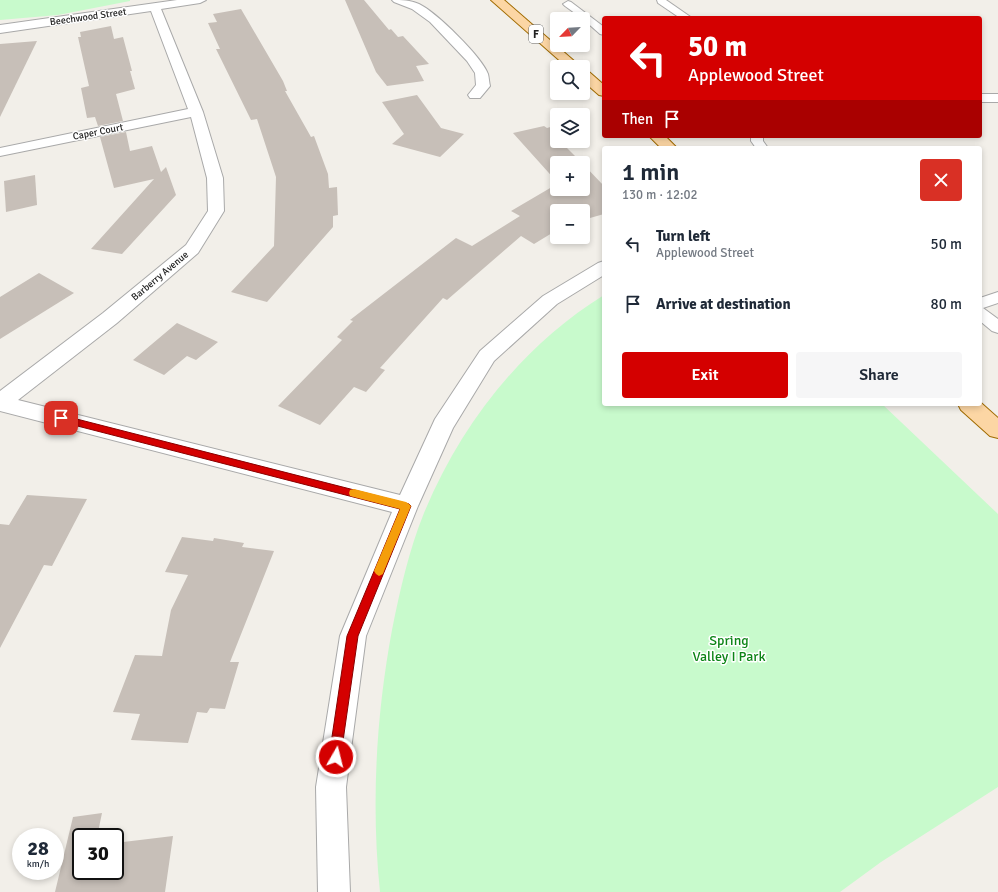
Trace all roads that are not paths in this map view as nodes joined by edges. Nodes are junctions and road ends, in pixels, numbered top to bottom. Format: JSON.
{"nodes":[{"id":1,"x":200,"y":0,"type":"edge"},
{"id":2,"x":398,"y":0,"type":"edge"},
{"id":3,"x":498,"y":0,"type":"edge"},
{"id":4,"x":661,"y":1,"type":"edge"},
{"id":5,"x":568,"y":4,"type":"dead end"},
{"id":6,"x":155,"y":7,"type":"junction"},
{"id":7,"x":684,"y":16,"type":"edge"},
{"id":8,"x":0,"y":29,"type":"edge"},
{"id":9,"x":602,"y":30,"type":"edge"},
{"id":10,"x":567,"y":60,"type":"edge"},
{"id":11,"x":590,"y":80,"type":"edge"},
{"id":12,"x":602,"y":90,"type":"edge"},
{"id":13,"x":475,"y":95,"type":"dead end"},
{"id":14,"x":982,"y":98,"type":"edge"},
{"id":15,"x":998,"y":98,"type":"edge"},
{"id":16,"x":196,"y":112,"type":"junction"},
{"id":17,"x":658,"y":138,"type":"edge"},
{"id":18,"x":668,"y":146,"type":"edge"},
{"id":19,"x":0,"y":152,"type":"edge"},
{"id":20,"x":602,"y":268,"type":"edge"},
{"id":21,"x":998,"y":297,"type":"edge"},
{"id":22,"x":982,"y":303,"type":"edge"},
{"id":23,"x":982,"y":315,"type":"edge"},
{"id":24,"x":998,"y":327,"type":"edge"},
{"id":25,"x":0,"y":402,"type":"edge"},
{"id":26,"x":970,"y":406,"type":"edge"},
{"id":27,"x":998,"y":430,"type":"edge"},
{"id":28,"x":406,"y":506,"type":"junction"},
{"id":29,"x":334,"y":892,"type":"edge"}],
"edges":[{"from":1,"to":6,"type":"street","name":"Beechwood Street"},
{"from":2,"to":13,"type":"street"},
{"from":3,"to":10,"type":"main road","number":"F"},
{"from":4,"to":7,"type":"lane"},
{"from":5,"to":9,"type":"lane"},
{"from":6,"to":8,"type":"street","name":"Beechwood Street"},
{"from":6,"to":16,"type":"street","name":"Barberry Avenue"},
{"from":11,"to":12,"type":"main road"},
{"from":14,"to":15,"type":"lane"},
{"from":16,"to":19,"type":"street","name":"Caper Court"},
{"from":16,"to":25,"type":"street","name":"Barberry Avenue"},
{"from":17,"to":18,"type":"main road"},
{"from":20,"to":28,"type":"street"},
{"from":21,"to":22,"type":"lane"},
{"from":23,"to":24,"type":"lane"},
{"from":25,"to":28,"type":"street"},
{"from":26,"to":27,"type":"main road"},
{"from":28,"to":29,"type":"street"}]}
